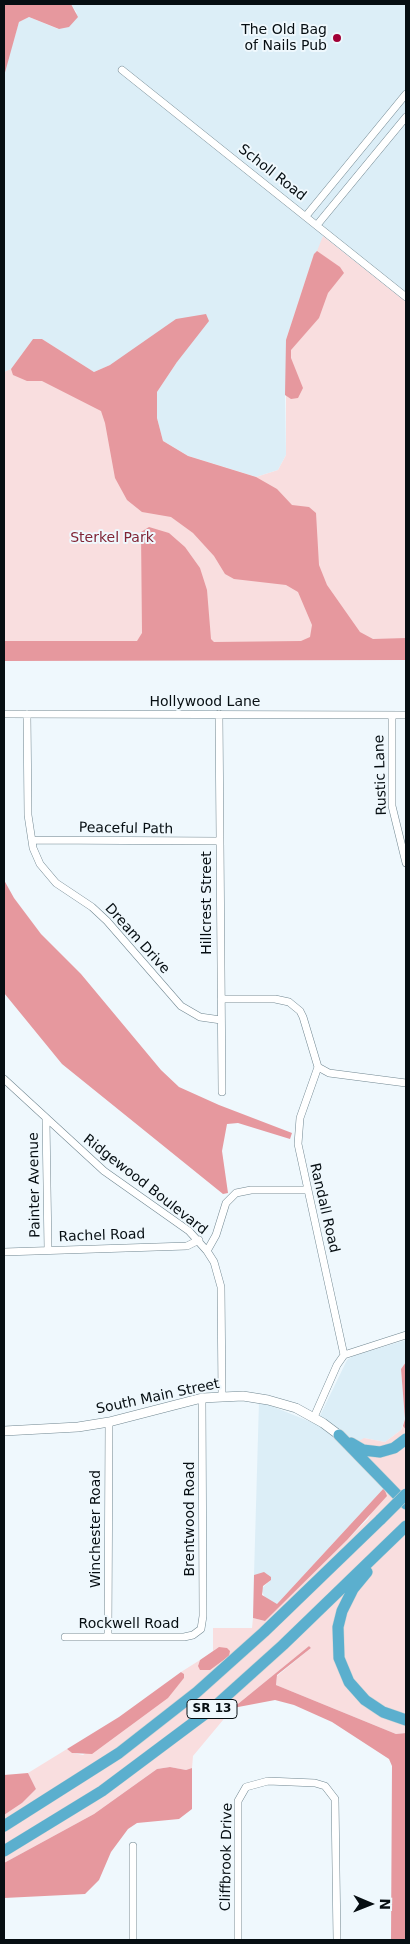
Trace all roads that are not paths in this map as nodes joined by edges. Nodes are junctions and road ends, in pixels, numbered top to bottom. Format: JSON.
{"nodes":[{"id":1,"x":122,"y":70,"type":"dead end"},
{"id":2,"x":406,"y":94,"type":"edge"},
{"id":3,"x":406,"y":117,"type":"edge"},
{"id":4,"x":306,"y":216,"type":"junction"},
{"id":5,"x":317,"y":225,"type":"junction"},
{"id":6,"x":406,"y":297,"type":"edge"},
{"id":7,"x":4,"y":714,"type":"edge"},
{"id":8,"x":27,"y":714,"type":"junction"},
{"id":9,"x":219,"y":714,"type":"junction"},
{"id":10,"x":392,"y":715,"type":"junction"},
{"id":11,"x":406,"y":715,"type":"edge"},
{"id":12,"x":32,"y":840,"type":"junction"},
{"id":13,"x":219,"y":841,"type":"junction"},
{"id":14,"x":406,"y":863,"type":"edge"},
{"id":15,"x":221,"y":999,"type":"junction"},
{"id":16,"x":221,"y":1020,"type":"junction"},
{"id":17,"x":318,"y":1067,"type":"junction"},
{"id":18,"x":4,"y":1079,"type":"edge"},
{"id":19,"x":406,"y":1083,"type":"edge"},
{"id":20,"x":222,"y":1092,"type":"dead end"},
{"id":21,"x":46,"y":1120,"type":"junction"},
{"id":22,"x":307,"y":1190,"type":"junction"},
{"id":23,"x":199,"y":1240,"type":"junction"},
{"id":24,"x":48,"y":1250,"type":"junction"},
{"id":25,"x":207,"y":1250,"type":"junction"},
{"id":26,"x":4,"y":1252,"type":"edge"},
{"id":27,"x":406,"y":1335,"type":"edge"},
{"id":28,"x":344,"y":1355,"type":"junction"},
{"id":29,"x":222,"y":1395,"type":"junction"},
{"id":30,"x":202,"y":1398,"type":"junction"},
{"id":31,"x":314,"y":1417,"type":"junction"},
{"id":32,"x":109,"y":1422,"type":"junction"},
{"id":33,"x":4,"y":1430,"type":"edge"},
{"id":34,"x":339,"y":1435,"type":"junction"},
{"id":35,"x":406,"y":1439,"type":"edge"},
{"id":36,"x":406,"y":1494,"type":"edge"},
{"id":37,"x":406,"y":1504,"type":"edge"},
{"id":38,"x":406,"y":1526,"type":"edge"},
{"id":39,"x":396,"y":1536,"type":"junction"},
{"id":40,"x":193,"y":1635,"type":"joint"},
{"id":41,"x":108,"y":1636,"type":"junction"},
{"id":42,"x":65,"y":1637,"type":"dead end"},
{"id":43,"x":406,"y":1720,"type":"edge"},
{"id":44,"x":4,"y":1826,"type":"edge"},
{"id":45,"x":133,"y":1846,"type":"dead end"},
{"id":46,"x":4,"y":1851,"type":"edge"},
{"id":47,"x":133,"y":1940,"type":"edge"},
{"id":48,"x":238,"y":1940,"type":"edge"},
{"id":49,"x":337,"y":1940,"type":"edge"}],
"edges":[{"from":1,"to":4,"type":"street","name":"Scholl Road"},
{"from":2,"to":4,"type":"street"},
{"from":3,"to":5,"type":"street"},
{"from":4,"to":5,"type":"street","name":"Scholl Road"},
{"from":5,"to":6,"type":"street","name":"Scholl Road"},
{"from":7,"to":8,"type":"street","name":"Hollywood Lane"},
{"from":8,"to":9,"type":"street","name":"Hollywood Lane"},
{"from":8,"to":12,"type":"street","name":"Dream Drive"},
{"from":9,"to":10,"type":"street","name":"Hollywood Lane"},
{"from":9,"to":13,"type":"street","name":"Hillcrest Street"},
{"from":10,"to":11,"type":"street","name":"Hollywood Lane"},
{"from":10,"to":14,"type":"street","name":"Rustic Lane"},
{"from":12,"to":13,"type":"street","name":"Peaceful Path"},
{"from":12,"to":16,"type":"street","name":"Dream Drive"},
{"from":13,"to":15,"type":"street","name":"Hillcrest Street"},
{"from":15,"to":16,"type":"street","name":"Hillcrest Street"},
{"from":15,"to":17,"type":"street"},
{"from":16,"to":20,"type":"street","name":"Hillcrest Street"},
{"from":17,"to":19,"type":"street"},
{"from":17,"to":22,"type":"street","name":"Randall Road"},
{"from":18,"to":21,"type":"street","name":"Ridgewood Boulevard"},
{"from":21,"to":23,"type":"street","name":"Ridgewood Boulevard"},
{"from":21,"to":24,"type":"street","name":"Painter Avenue"},
{"from":22,"to":25,"type":"street"},
{"from":22,"to":28,"type":"street","name":"Randall Road"},
{"from":23,"to":24,"type":"street","name":"Rachel Road"},
{"from":23,"to":25,"type":"street","name":"Ridgewood Boulevard"},
{"from":24,"to":26,"type":"street","name":"Rachel Road"},
{"from":25,"to":29,"type":"street","name":"Ridgewood Boulevard"},
{"from":27,"to":28,"type":"street"},
{"from":28,"to":31,"type":"street"},
{"from":29,"to":30,"type":"street","name":"South Main Street"},
{"from":29,"to":31,"type":"street","name":"South Main Street"},
{"from":30,"to":32,"type":"street","name":"South Main Street"},
{"from":30,"to":40,"type":"street","name":"Brentwood Road"},
{"from":31,"to":34,"type":"street","name":"South Main Street"},
{"from":32,"to":33,"type":"street","name":"South Main Street"},
{"from":32,"to":41,"type":"street","name":"Winchester Road"},
{"from":34,"to":35,"type":"highway"},
{"from":34,"to":37,"type":"highway"},
{"from":36,"to":44,"type":"highway","number":"SR 13","bridge":true},
{"from":38,"to":39,"type":"highway","number":"SR 13"},
{"from":39,"to":43,"type":"highway"},
{"from":39,"to":46,"type":"highway","number":"SR 13"},
{"from":40,"to":41,"type":"street","name":"Rockwell Road"},
{"from":41,"to":42,"type":"street","name":"Rockwell Road"},
{"from":45,"to":47,"type":"street"},
{"from":48,"to":49,"type":"street","name":"Cliffbrook Drive"}]}
